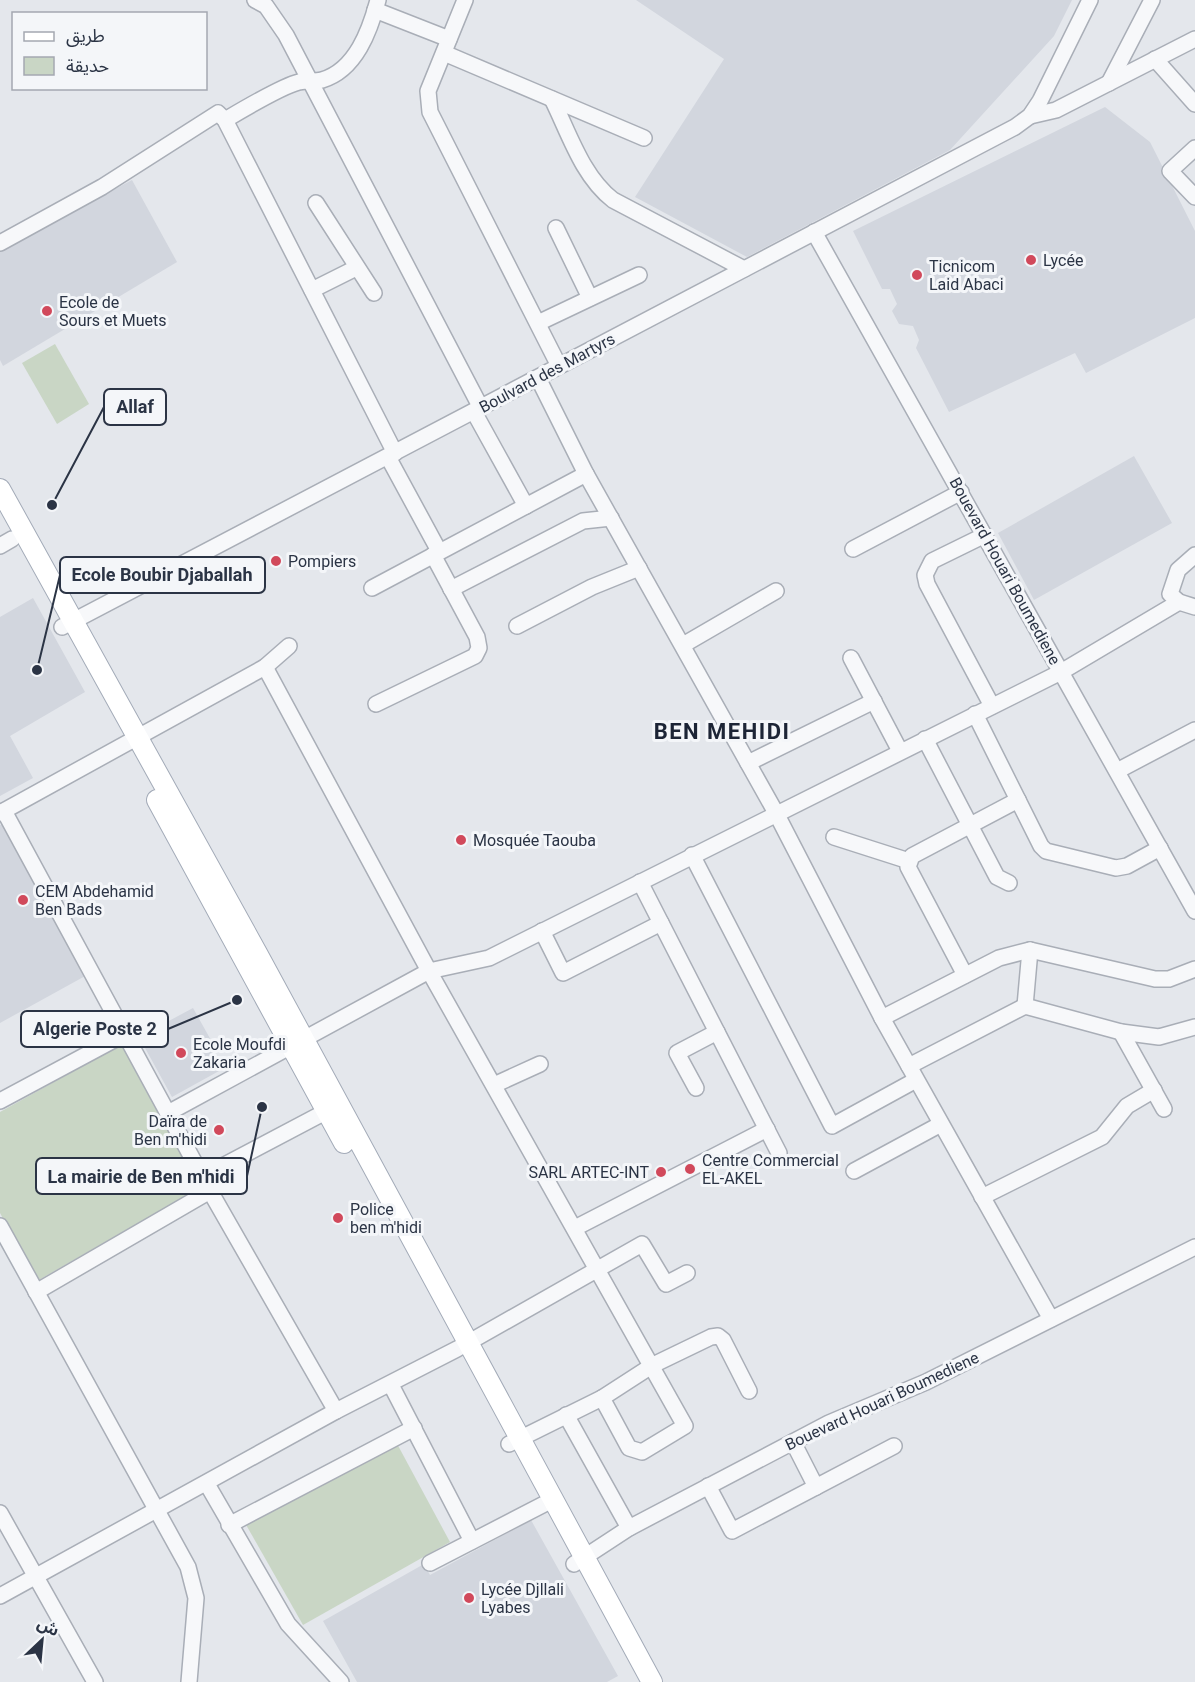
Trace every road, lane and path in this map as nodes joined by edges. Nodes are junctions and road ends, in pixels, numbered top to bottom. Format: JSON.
{"nodes":[{"id":1,"x":255,"y":0,"type":"edge"},
{"id":2,"x":465,"y":0,"type":"edge"},
{"id":3,"x":1090,"y":0,"type":"edge"},
{"id":4,"x":1152,"y":0,"type":"edge"},
{"id":5,"x":377,"y":5,"type":"edge"},
{"id":6,"x":1195,"y":39,"type":"edge"},
{"id":7,"x":447,"y":46,"type":"junction"},
{"id":8,"x":1155,"y":59,"type":"junction"},
{"id":9,"x":309,"y":82,"type":"junction"},
{"id":10,"x":1109,"y":82,"type":"junction"},
{"id":11,"x":552,"y":99,"type":"junction"},
{"id":12,"x":1195,"y":104,"type":"edge"},
{"id":13,"x":1030,"y":116,"type":"junction"},
{"id":14,"x":225,"y":120,"type":"junction"},
{"id":15,"x":644,"y":138,"type":"dead end"},
{"id":16,"x":1195,"y":148,"type":"edge"},
{"id":17,"x":1195,"y":197,"type":"edge"},
{"id":18,"x":315,"y":203,"type":"dead end"},
{"id":19,"x":556,"y":228,"type":"dead end"},
{"id":20,"x":814,"y":232,"type":"junction"},
{"id":21,"x":0,"y":243,"type":"edge"},
{"id":22,"x":356,"y":268,"type":"junction"},
{"id":23,"x":744,"y":269,"type":"junction"},
{"id":24,"x":639,"y":275,"type":"dead end"},
{"id":25,"x":312,"y":290,"type":"junction"},
{"id":26,"x":374,"y":293,"type":"dead end"},
{"id":27,"x":590,"y":298,"type":"junction"},
{"id":28,"x":537,"y":323,"type":"junction"},
{"id":29,"x":559,"y":366,"type":"junction"},
{"id":30,"x":538,"y":378,"type":"junction"},
{"id":31,"x":478,"y":410,"type":"junction"},
{"id":32,"x":392,"y":455,"type":"junction"},
{"id":33,"x":586,"y":474,"type":"junction"},
{"id":34,"x":0,"y":489,"type":"edge"},
{"id":35,"x":961,"y":492,"type":"junction"},
{"id":36,"x":526,"y":506,"type":"junction"},
{"id":37,"x":0,"y":516,"type":"edge"},
{"id":38,"x":611,"y":518,"type":"junction"},
{"id":39,"x":984,"y":535,"type":"junction"},
{"id":40,"x":6,"y":543,"type":"edge"},
{"id":41,"x":852,"y":549,"type":"dead end"},
{"id":42,"x":436,"y":553,"type":"junction"},
{"id":43,"x":1195,"y":555,"type":"edge"},
{"id":44,"x":639,"y":568,"type":"junction"},
{"id":45,"x":372,"y":588,"type":"dead end"},
{"id":46,"x":451,"y":588,"type":"junction"},
{"id":47,"x":776,"y":591,"type":"dead end"},
{"id":48,"x":1179,"y":602,"type":"junction"},
{"id":49,"x":1195,"y":607,"type":"edge"},
{"id":50,"x":67,"y":624,"type":"junction"},
{"id":51,"x":517,"y":626,"type":"dead end"},
{"id":52,"x":683,"y":645,"type":"junction"},
{"id":53,"x":289,"y":646,"type":"dead end"},
{"id":54,"x":851,"y":658,"type":"dead end"},
{"id":55,"x":265,"y":667,"type":"junction"},
{"id":56,"x":1061,"y":672,"type":"junction"},
{"id":57,"x":874,"y":701,"type":"junction"},
{"id":58,"x":376,"y":704,"type":"dead end"},
{"id":59,"x":992,"y":706,"type":"junction"},
{"id":60,"x":975,"y":714,"type":"junction"},
{"id":61,"x":1195,"y":730,"type":"edge"},
{"id":62,"x":925,"y":739,"type":"junction"},
{"id":63,"x":132,"y":740,"type":"junction"},
{"id":64,"x":900,"y":751,"type":"junction"},
{"id":65,"x":748,"y":764,"type":"junction"},
{"id":66,"x":1117,"y":771,"type":"junction"},
{"id":67,"x":1018,"y":800,"type":"junction"},
{"id":68,"x":2,"y":812,"type":"edge"},
{"id":69,"x":776,"y":813,"type":"junction"},
{"id":70,"x":970,"y":825,"type":"junction"},
{"id":71,"x":834,"y":837,"type":"dead end"},
{"id":72,"x":1160,"y":848,"type":"junction"},
{"id":73,"x":692,"y":855,"type":"junction"},
{"id":74,"x":909,"y":861,"type":"junction"},
{"id":75,"x":640,"y":882,"type":"junction"},
{"id":76,"x":1009,"y":883,"type":"dead end"},
{"id":77,"x":1195,"y":911,"type":"edge"},
{"id":78,"x":661,"y":923,"type":"junction"},
{"id":79,"x":542,"y":931,"type":"junction"},
{"id":80,"x":1030,"y":950,"type":"junction"},
{"id":81,"x":1195,"y":969,"type":"edge"},
{"id":82,"x":429,"y":971,"type":"junction"},
{"id":83,"x":965,"y":975,"type":"junction"},
{"id":84,"x":1024,"y":1006,"type":"junction"},
{"id":85,"x":882,"y":1018,"type":"junction"},
{"id":86,"x":1195,"y":1027,"type":"edge"},
{"id":87,"x":717,"y":1032,"type":"junction"},
{"id":88,"x":1121,"y":1032,"type":"junction"},
{"id":89,"x":125,"y":1034,"type":"junction"},
{"id":90,"x":296,"y":1041,"type":"junction"},
{"id":91,"x":540,"y":1064,"type":"dead end"},
{"id":92,"x":909,"y":1066,"type":"junction"},
{"id":93,"x":916,"y":1080,"type":"junction"},
{"id":94,"x":494,"y":1085,"type":"junction"},
{"id":95,"x":696,"y":1088,"type":"dead end"},
{"id":96,"x":1154,"y":1090,"type":"junction"},
{"id":97,"x":0,"y":1101,"type":"edge"},
{"id":98,"x":1164,"y":1109,"type":"dead end"},
{"id":99,"x":327,"y":1111,"type":"junction"},
{"id":100,"x":168,"y":1113,"type":"junction"},
{"id":101,"x":941,"y":1124,"type":"junction"},
{"id":102,"x":767,"y":1129,"type":"junction"},
{"id":103,"x":779,"y":1153,"type":"dead end"},
{"id":104,"x":854,"y":1171,"type":"dead end"},
{"id":105,"x":202,"y":1177,"type":"junction"},
{"id":106,"x":210,"y":1191,"type":"junction"},
{"id":107,"x":982,"y":1197,"type":"junction"},
{"id":108,"x":0,"y":1226,"type":"edge"},
{"id":109,"x":575,"y":1228,"type":"junction"},
{"id":110,"x":1195,"y":1248,"type":"edge"},
{"id":111,"x":598,"y":1268,"type":"junction"},
{"id":112,"x":687,"y":1273,"type":"dead end"},
{"id":113,"x":36,"y":1292,"type":"junction"},
{"id":114,"x":1051,"y":1319,"type":"junction"},
{"id":115,"x":462,"y":1347,"type":"junction"},
{"id":116,"x":653,"y":1365,"type":"junction"},
{"id":117,"x":392,"y":1385,"type":"junction"},
{"id":118,"x":749,"y":1391,"type":"dead end"},
{"id":119,"x":602,"y":1398,"type":"junction"},
{"id":120,"x":336,"y":1411,"type":"junction"},
{"id":121,"x":566,"y":1415,"type":"junction"},
{"id":122,"x":414,"y":1428,"type":"junction"},
{"id":123,"x":514,"y":1442,"type":"junction"},
{"id":124,"x":793,"y":1442,"type":"junction"},
{"id":125,"x":894,"y":1446,"type":"dead end"},
{"id":126,"x":207,"y":1484,"type":"junction"},
{"id":127,"x":708,"y":1486,"type":"junction"},
{"id":128,"x":816,"y":1487,"type":"junction"},
{"id":129,"x":547,"y":1502,"type":"junction"},
{"id":130,"x":157,"y":1511,"type":"junction"},
{"id":131,"x":0,"y":1514,"type":"edge"},
{"id":132,"x":229,"y":1525,"type":"junction"},
{"id":133,"x":629,"y":1528,"type":"junction"},
{"id":134,"x":472,"y":1541,"type":"junction"},
{"id":135,"x":579,"y":1561,"type":"junction"},
{"id":136,"x":430,"y":1563,"type":"dead end"},
{"id":137,"x":35,"y":1577,"type":"junction"},
{"id":138,"x":0,"y":1596,"type":"edge"},
{"id":139,"x":95,"y":1682,"type":"edge"},
{"id":140,"x":189,"y":1682,"type":"edge"},
{"id":141,"x":341,"y":1682,"type":"edge"},
{"id":142,"x":639,"y":1682,"type":"edge"},
{"id":143,"x":652,"y":1682,"type":"edge"}],
"edges":[{"from":1,"to":9,"type":"street"},
{"from":2,"to":7,"type":"street"},
{"from":3,"to":13,"type":"street"},
{"from":4,"to":10,"type":"street"},
{"from":5,"to":7,"type":"street"},
{"from":5,"to":9,"type":"street"},
{"from":6,"to":8,"type":"street"},
{"from":7,"to":11,"type":"street"},
{"from":7,"to":28,"type":"street"},
{"from":8,"to":10,"type":"street"},
{"from":8,"to":12,"type":"street"},
{"from":9,"to":14,"type":"street"},
{"from":9,"to":31,"type":"street"},
{"from":10,"to":13,"type":"street"},
{"from":11,"to":15,"type":"street"},
{"from":11,"to":23,"type":"street"},
{"from":13,"to":20,"type":"street","name":"Boulvard des Martyrs"},
{"from":14,"to":21,"type":"street"},
{"from":14,"to":25,"type":"street"},
{"from":16,"to":17,"type":"street"},
{"from":18,"to":22,"type":"street"},
{"from":19,"to":27,"type":"street"},
{"from":20,"to":23,"type":"street","name":"Boulvard des Martyrs"},
{"from":20,"to":35,"type":"street","name":"Bouevard Houari Boumediene"},
{"from":22,"to":25,"type":"street"},
{"from":22,"to":26,"type":"street"},
{"from":23,"to":29,"type":"street","name":"Boulvard des Martyrs"},
{"from":24,"to":27,"type":"street"},
{"from":25,"to":32,"type":"street"},
{"from":27,"to":28,"type":"street"},
{"from":28,"to":29,"type":"street"},
{"from":29,"to":30,"type":"street","name":"Boulvard des Martyrs"},
{"from":30,"to":31,"type":"street","name":"Boulvard des Martyrs"},
{"from":30,"to":33,"type":"street"},
{"from":31,"to":32,"type":"street","name":"Boulvard des Martyrs"},
{"from":31,"to":36,"type":"street"},
{"from":32,"to":42,"type":"street"},
{"from":32,"to":50,"type":"street","name":"Boulvard des Martyrs"},
{"from":33,"to":36,"type":"street"},
{"from":33,"to":38,"type":"street"},
{"from":34,"to":50,"type":"main road"},
{"from":35,"to":39,"type":"street","name":"Bouevard Houari Boumediene"},
{"from":35,"to":41,"type":"street"},
{"from":36,"to":42,"type":"street"},
{"from":37,"to":40,"type":"main road"},
{"from":38,"to":44,"type":"street"},
{"from":38,"to":46,"type":"street"},
{"from":39,"to":56,"type":"street","name":"Bouevard Houari Boumediene"},
{"from":39,"to":59,"type":"street"},
{"from":40,"to":50,"type":"main road"},
{"from":42,"to":45,"type":"street"},
{"from":42,"to":46,"type":"street"},
{"from":43,"to":48,"type":"street"},
{"from":44,"to":51,"type":"street"},
{"from":44,"to":52,"type":"street"},
{"from":46,"to":58,"type":"street"},
{"from":47,"to":52,"type":"street"},
{"from":48,"to":49,"type":"street"},
{"from":48,"to":56,"type":"street"},
{"from":50,"to":63,"type":"main road"},
{"from":52,"to":65,"type":"street"},
{"from":53,"to":55,"type":"street"},
{"from":54,"to":57,"type":"street"},
{"from":55,"to":63,"type":"street"},
{"from":55,"to":82,"type":"street"},
{"from":56,"to":59,"type":"street"},
{"from":56,"to":66,"type":"street","name":"Bouevard Houari Boumediene"},
{"from":57,"to":64,"type":"street"},
{"from":57,"to":65,"type":"street"},
{"from":59,"to":60,"type":"street"},
{"from":60,"to":62,"type":"street"},
{"from":60,"to":67,"type":"street"},
{"from":61,"to":66,"type":"street"},
{"from":62,"to":64,"type":"street"},
{"from":62,"to":70,"type":"street"},
{"from":63,"to":68,"type":"street"},
{"from":63,"to":90,"type":"main road"},
{"from":64,"to":69,"type":"street"},
{"from":65,"to":69,"type":"street"},
{"from":66,"to":72,"type":"street","name":"Bouevard Houari Boumediene"},
{"from":67,"to":70,"type":"street"},
{"from":67,"to":72,"type":"street"},
{"from":68,"to":89,"type":"street"},
{"from":69,"to":73,"type":"street"},
{"from":69,"to":85,"type":"street"},
{"from":70,"to":74,"type":"street"},
{"from":70,"to":76,"type":"street"},
{"from":71,"to":74,"type":"street"},
{"from":72,"to":77,"type":"street","name":"Bouevard Houari Boumediene"},
{"from":73,"to":75,"type":"street"},
{"from":73,"to":93,"type":"street"},
{"from":74,"to":83,"type":"street"},
{"from":75,"to":78,"type":"street"},
{"from":75,"to":79,"type":"street"},
{"from":78,"to":79,"type":"street"},
{"from":78,"to":87,"type":"street"},
{"from":79,"to":82,"type":"street"},
{"from":80,"to":81,"type":"street"},
{"from":80,"to":83,"type":"street"},
{"from":80,"to":84,"type":"street"},
{"from":82,"to":90,"type":"street"},
{"from":82,"to":94,"type":"street"},
{"from":83,"to":85,"type":"street"},
{"from":84,"to":88,"type":"street"},
{"from":84,"to":92,"type":"street"},
{"from":85,"to":92,"type":"street"},
{"from":86,"to":88,"type":"street"},
{"from":87,"to":95,"type":"street"},
{"from":87,"to":102,"type":"street"},
{"from":88,"to":96,"type":"street"},
{"from":89,"to":97,"type":"street"},
{"from":89,"to":100,"type":"street"},
{"from":90,"to":99,"type":"main road"},
{"from":90,"to":100,"type":"street"},
{"from":90,"to":115,"type":"main road"},
{"from":91,"to":94,"type":"street"},
{"from":92,"to":93,"type":"street"},
{"from":93,"to":101,"type":"street"},
{"from":94,"to":109,"type":"street"},
{"from":96,"to":98,"type":"street"},
{"from":96,"to":107,"type":"street"},
{"from":99,"to":105,"type":"street"},
{"from":99,"to":115,"type":"main road"},
{"from":100,"to":105,"type":"street"},
{"from":101,"to":104,"type":"street"},
{"from":101,"to":107,"type":"street"},
{"from":102,"to":103,"type":"street"},
{"from":102,"to":109,"type":"street"},
{"from":105,"to":106,"type":"street"},
{"from":106,"to":113,"type":"street"},
{"from":106,"to":120,"type":"street"},
{"from":107,"to":114,"type":"street"},
{"from":108,"to":113,"type":"street"},
{"from":109,"to":111,"type":"street"},
{"from":110,"to":114,"type":"street","name":"Bouevard Houari Boumediene"},
{"from":111,"to":112,"type":"street"},
{"from":111,"to":115,"type":"street"},
{"from":111,"to":116,"type":"street"},
{"from":113,"to":130,"type":"street"},
{"from":114,"to":124,"type":"street","name":"Bouevard Houari Boumediene"},
{"from":115,"to":117,"type":"street"},
{"from":115,"to":123,"type":"main road"},
{"from":116,"to":118,"type":"street"},
{"from":116,"to":119,"type":"street"},
{"from":116,"to":119,"type":"street"},
{"from":117,"to":120,"type":"street"},
{"from":117,"to":122,"type":"street"},
{"from":119,"to":121,"type":"street"},
{"from":120,"to":126,"type":"street"},
{"from":121,"to":123,"type":"street"},
{"from":121,"to":133,"type":"street"},
{"from":122,"to":132,"type":"street"},
{"from":122,"to":134,"type":"street"},
{"from":123,"to":129,"type":"main road"},
{"from":124,"to":127,"type":"street","name":"Bouevard Houari Boumediene"},
{"from":124,"to":128,"type":"street"},
{"from":125,"to":128,"type":"street"},
{"from":126,"to":130,"type":"street"},
{"from":126,"to":132,"type":"street"},
{"from":127,"to":128,"type":"street"},
{"from":127,"to":133,"type":"street","name":"Bouevard Houari Boumediene"},
{"from":129,"to":134,"type":"street"},
{"from":129,"to":135,"type":"main road"},
{"from":130,"to":137,"type":"street"},
{"from":130,"to":140,"type":"street"},
{"from":131,"to":137,"type":"street"},
{"from":132,"to":141,"type":"street"},
{"from":133,"to":135,"type":"street","name":"Bouevard Houari Boumediene"},
{"from":134,"to":136,"type":"street"},
{"from":135,"to":142,"type":"main road"},
{"from":135,"to":143,"type":"main road"},
{"from":137,"to":138,"type":"street"},
{"from":137,"to":139,"type":"street"}]}
